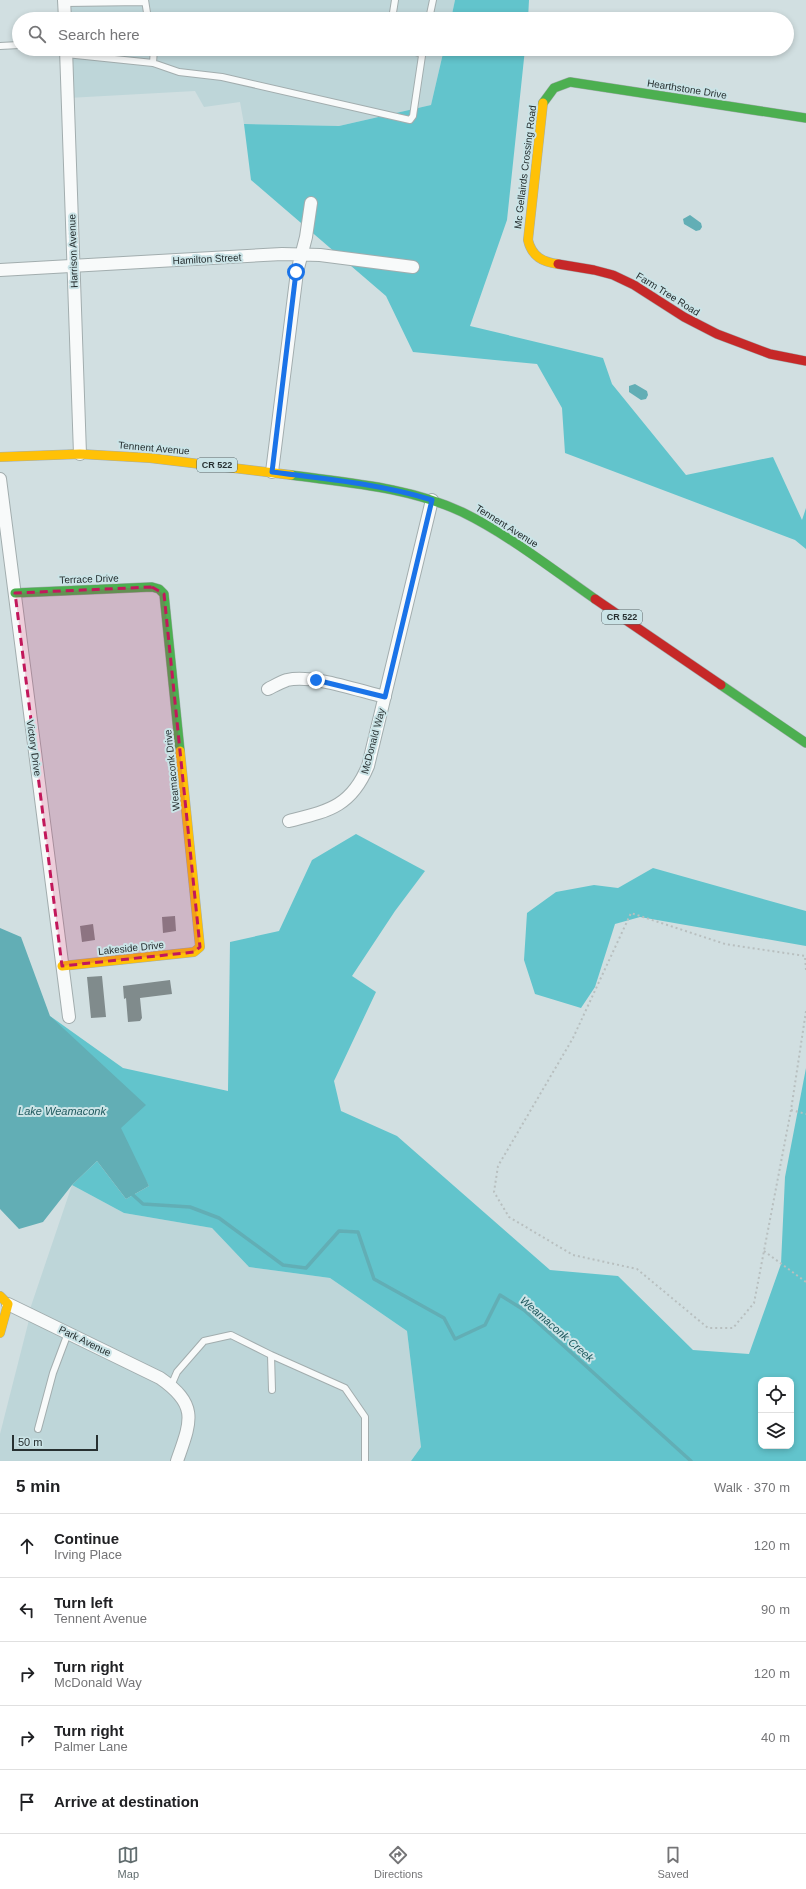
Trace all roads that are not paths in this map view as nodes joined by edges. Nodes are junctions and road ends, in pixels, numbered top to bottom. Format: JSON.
{"nodes":[{"id":1,"x":395,"y":0,"type":"edge"},
{"id":2,"x":433,"y":0,"type":"edge"},
{"id":3,"x":64,"y":1,"type":"edge"},
{"id":4,"x":145,"y":1,"type":"edge"},
{"id":5,"x":65,"y":12,"type":"edge"},
{"id":6,"x":147,"y":12,"type":"edge"},
{"id":7,"x":393,"y":12,"type":"edge"},
{"id":8,"x":430,"y":12,"type":"edge"},
{"id":9,"x":12,"y":45,"type":"edge"},
{"id":10,"x":0,"y":46,"type":"edge"},
{"id":11,"x":66,"y":56,"type":"edge"},
{"id":12,"x":102,"y":56,"type":"edge"},
{"id":13,"x":154,"y":56,"type":"edge"},
{"id":14,"x":421,"y":56,"type":"edge"},
{"id":15,"x":153,"y":63,"type":"junction"},
{"id":16,"x":564,"y":83,"type":"joint"},
{"id":17,"x":806,"y":118,"type":"edge"},
{"id":18,"x":311,"y":203,"type":"dead end"},
{"id":19,"x":528,"y":240,"type":"joint"},
{"id":20,"x":301,"y":255,"type":"junction"},
{"id":21,"x":73,"y":266,"type":"junction"},
{"id":22,"x":413,"y":267,"type":"dead end"},
{"id":23,"x":0,"y":270,"type":"edge"},
{"id":24,"x":806,"y":361,"type":"edge"},
{"id":25,"x":80,"y":454,"type":"junction"},
{"id":26,"x":0,"y":457,"type":"edge"},
{"id":27,"x":272,"y":472,"type":"junction"},
{"id":28,"x":0,"y":479,"type":"edge"},
{"id":29,"x":432,"y":500,"type":"junction"},
{"id":30,"x":2,"y":505,"type":"edge"},
{"id":31,"x":162,"y":591,"type":"joint"},
{"id":32,"x":15,"y":593,"type":"junction"},
{"id":33,"x":268,"y":689,"type":"dead end"},
{"id":34,"x":385,"y":697,"type":"junction"},
{"id":35,"x":806,"y":744,"type":"edge"},
{"id":36,"x":289,"y":821,"type":"dead end"},
{"id":37,"x":200,"y":947,"type":"joint"},
{"id":38,"x":62,"y":966,"type":"junction"},
{"id":39,"x":69,"y":1017,"type":"dead end"},
{"id":40,"x":4,"y":1300,"type":"edge"},
{"id":41,"x":0,"y":1333,"type":"edge"},
{"id":42,"x":68,"y":1333,"type":"junction"},
{"id":43,"x":271,"y":1355,"type":"junction"},
{"id":44,"x":171,"y":1386,"type":"junction"},
{"id":45,"x":272,"y":1390,"type":"dead end"},
{"id":46,"x":38,"y":1429,"type":"dead end"},
{"id":47,"x":176,"y":1461,"type":"edge"},
{"id":48,"x":365,"y":1461,"type":"edge"}],
"edges":[{"from":1,"to":7,"type":"lane"},
{"from":2,"to":8,"type":"lane"},
{"from":3,"to":4,"type":"lane"},
{"from":3,"to":5,"type":"street"},
{"from":4,"to":6,"type":"lane"},
{"from":9,"to":10,"type":"lane"},
{"from":11,"to":21,"type":"street","name":"Harrison Avenue"},
{"from":12,"to":15,"type":"lane"},
{"from":13,"to":15,"type":"lane"},
{"from":14,"to":15,"type":"lane"},
{"from":16,"to":17,"type":"street","name":"Hearthstone Drive"},
{"from":16,"to":19,"type":"street","name":"Mc Gellairds Crossing Road"},
{"from":18,"to":20,"type":"street"},
{"from":19,"to":24,"type":"street","name":"Farm Tree Road"},
{"from":20,"to":21,"type":"street","name":"Hamilton Street"},
{"from":20,"to":22,"type":"street","name":"Hamilton Street"},
{"from":20,"to":27,"type":"street"},
{"from":21,"to":23,"type":"street","name":"Hamilton Street"},
{"from":21,"to":25,"type":"street","name":"Harrison Avenue"},
{"from":25,"to":26,"type":"street","name":"Tennent Avenue","number":"CR 522"},
{"from":25,"to":27,"type":"street","name":"Tennent Avenue","number":"CR 522"},
{"from":27,"to":29,"type":"street","name":"Tennent Avenue","number":"CR 522"},
{"from":28,"to":30,"type":"street","name":"Victory Drive"},
{"from":29,"to":34,"type":"street","name":"McDonald Way"},
{"from":29,"to":35,"type":"street","name":"Tennent Avenue","number":"CR 522"},
{"from":30,"to":32,"type":"street","name":"Victory Drive"},
{"from":31,"to":32,"type":"street","name":"Terrace Drive"},
{"from":31,"to":37,"type":"street","name":"Weamaconk Drive"},
{"from":32,"to":38,"type":"street","name":"Victory Drive"},
{"from":33,"to":34,"type":"street"},
{"from":34,"to":36,"type":"street","name":"McDonald Way"},
{"from":37,"to":38,"type":"street","name":"Lakeside Drive"},
{"from":38,"to":39,"type":"street","name":"Victory Drive"},
{"from":40,"to":41,"type":"street"},
{"from":40,"to":42,"type":"street","name":"Park Avenue"},
{"from":42,"to":44,"type":"street","name":"Park Avenue"},
{"from":42,"to":46,"type":"lane"},
{"from":43,"to":44,"type":"lane"},
{"from":43,"to":45,"type":"lane"},
{"from":43,"to":48,"type":"lane"},
{"from":44,"to":47,"type":"street","name":"Park Avenue"}]}
